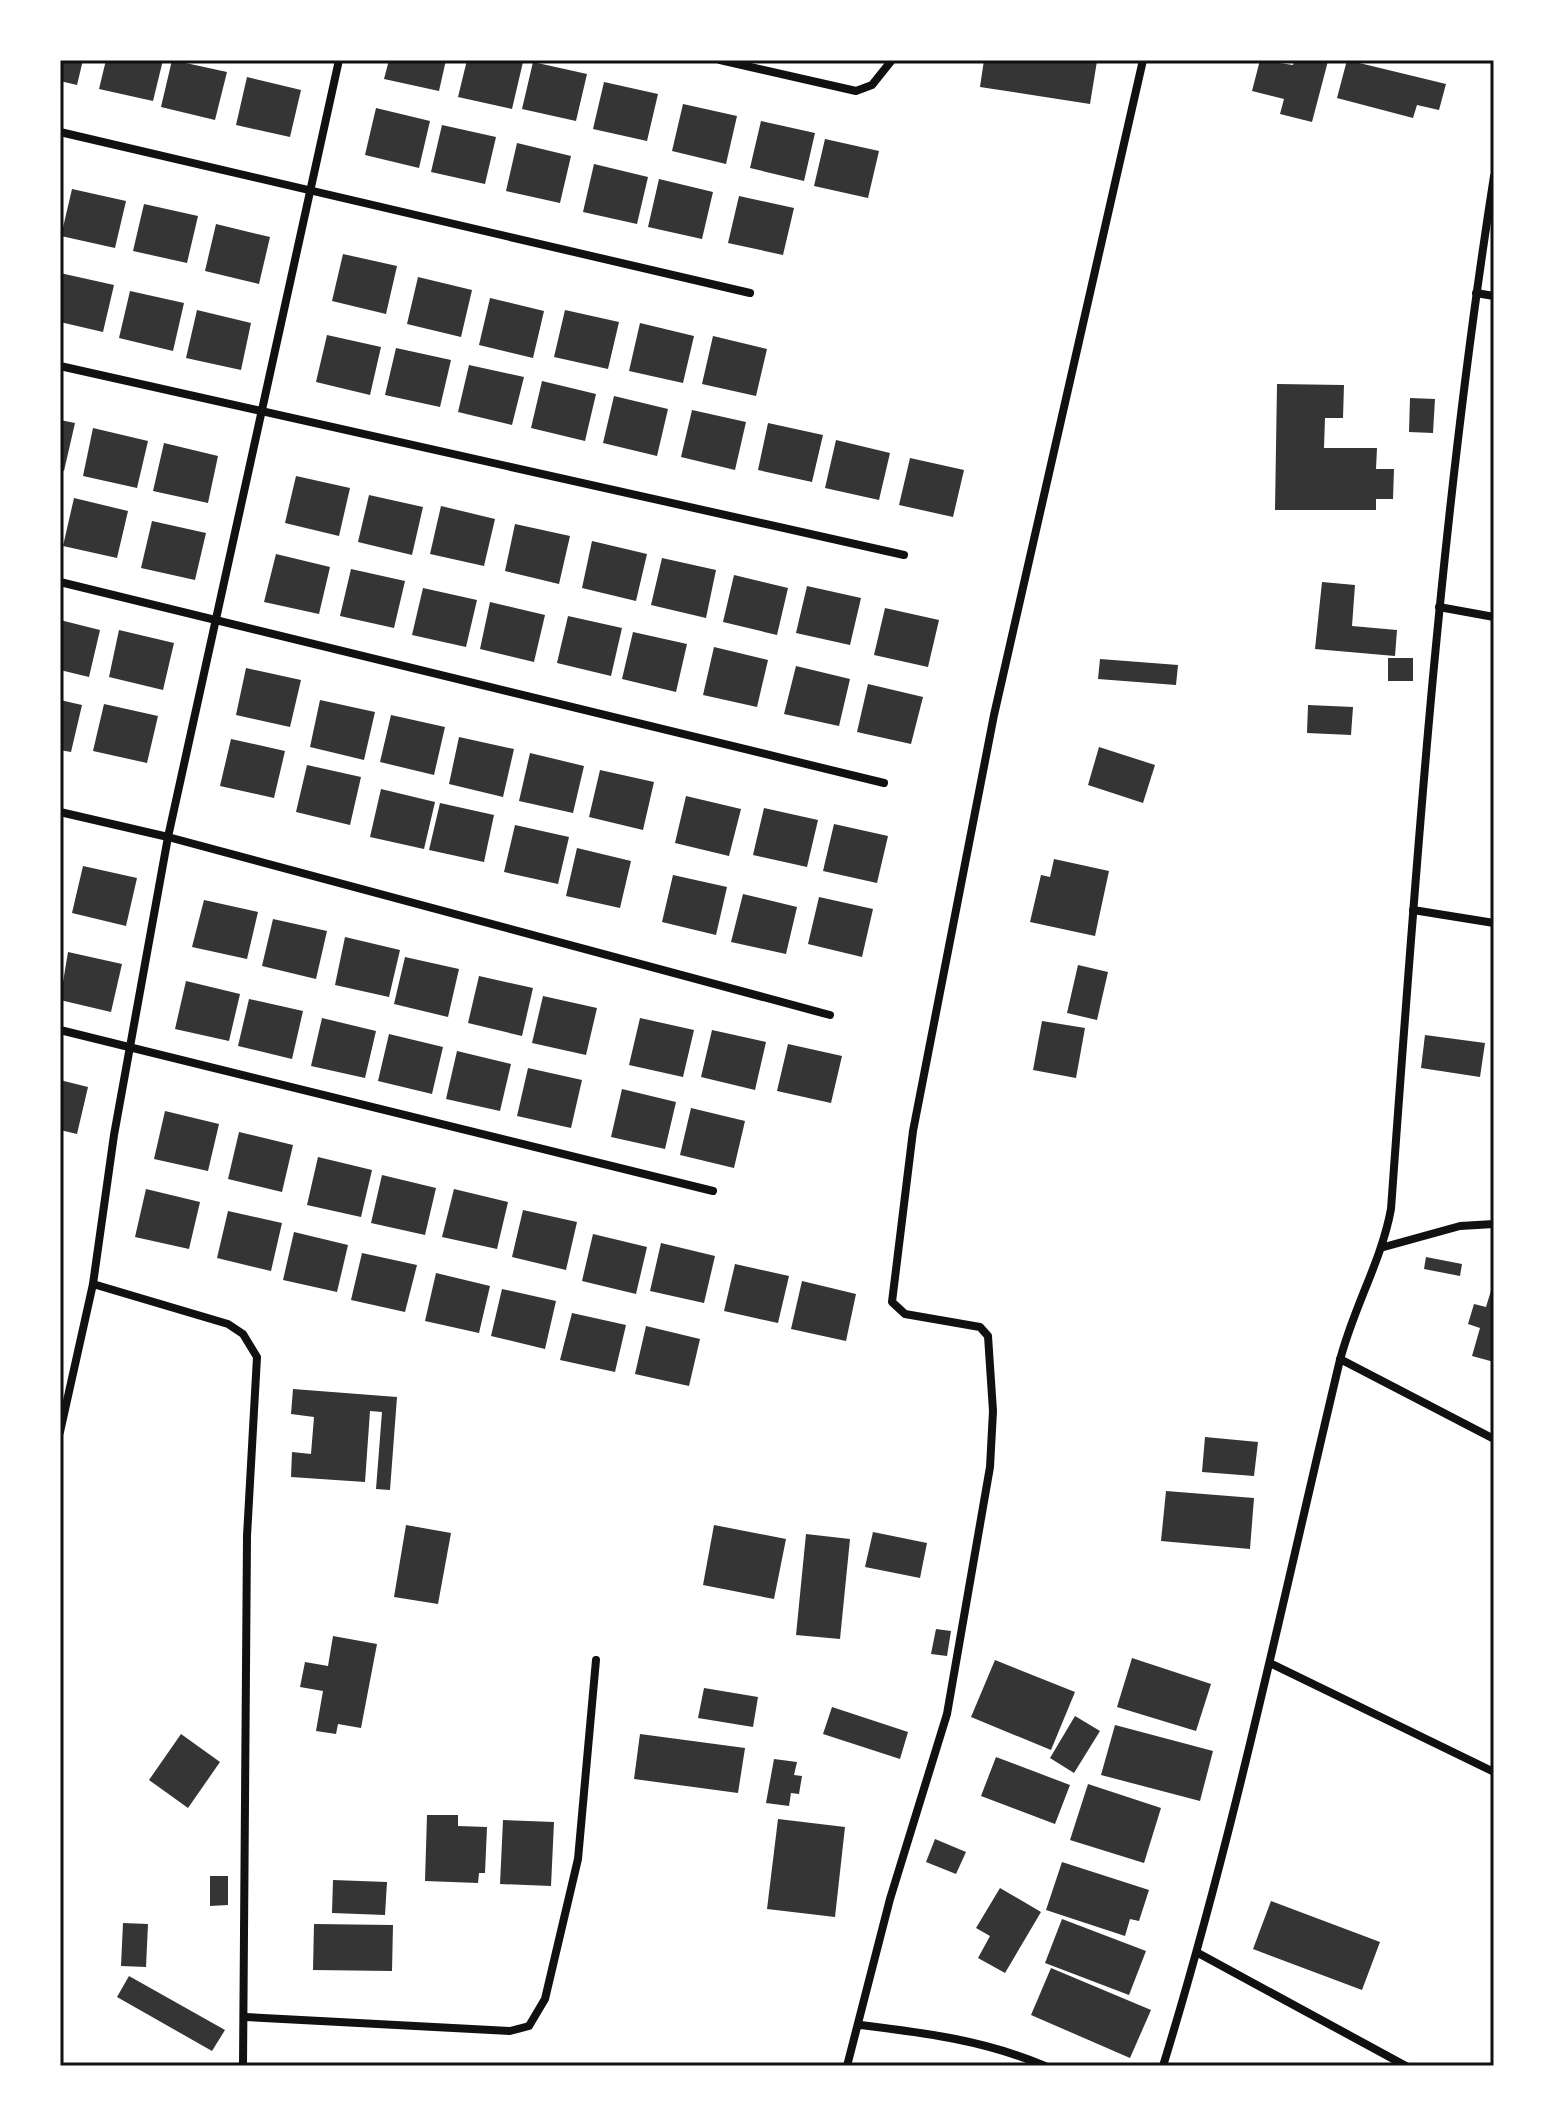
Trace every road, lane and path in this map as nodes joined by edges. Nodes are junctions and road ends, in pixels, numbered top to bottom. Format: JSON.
{"nodes":[{"id":1,"x":339,"y":60,"type":"edge"},
{"id":2,"x":720,"y":60,"type":"edge"},
{"id":3,"x":892,"y":60,"type":"edge"},
{"id":4,"x":1143,"y":60,"type":"edge"},
{"id":5,"x":60,"y":132,"type":"edge"},
{"id":6,"x":1494,"y":176,"type":"edge"},
{"id":7,"x":311,"y":189,"type":"junction"},
{"id":8,"x":750,"y":293,"type":"dead end"},
{"id":9,"x":1476,"y":293,"type":"junction"},
{"id":10,"x":1494,"y":296,"type":"edge"},
{"id":11,"x":60,"y":366,"type":"edge"},
{"id":12,"x":263,"y":413,"type":"junction"},
{"id":13,"x":904,"y":555,"type":"dead end"},
{"id":14,"x":60,"y":582,"type":"edge"},
{"id":15,"x":1439,"y":607,"type":"junction"},
{"id":16,"x":1494,"y":617,"type":"edge"},
{"id":17,"x":216,"y":623,"type":"junction"},
{"id":18,"x":884,"y":783,"type":"dead end"},
{"id":19,"x":60,"y":812,"type":"edge"},
{"id":20,"x":168,"y":837,"type":"junction"},
{"id":21,"x":1413,"y":910,"type":"junction"},
{"id":22,"x":1494,"y":923,"type":"edge"},
{"id":23,"x":830,"y":1015,"type":"dead end"},
{"id":24,"x":60,"y":1030,"type":"edge"},
{"id":25,"x":130,"y":1046,"type":"junction"},
{"id":26,"x":713,"y":1191,"type":"dead end"},
{"id":27,"x":1494,"y":1224,"type":"edge"},
{"id":28,"x":1384,"y":1247,"type":"junction"},
{"id":29,"x":93,"y":1284,"type":"junction"},
{"id":30,"x":1340,"y":1359,"type":"junction"},
{"id":31,"x":60,"y":1432,"type":"edge"},
{"id":32,"x":1494,"y":1439,"type":"edge"},
{"id":33,"x":596,"y":1660,"type":"dead end"},
{"id":34,"x":1270,"y":1663,"type":"junction"},
{"id":35,"x":1494,"y":1772,"type":"edge"},
{"id":36,"x":1198,"y":1953,"type":"junction"},
{"id":37,"x":245,"y":2017,"type":"junction"},
{"id":38,"x":860,"y":2025,"type":"junction"},
{"id":39,"x":243,"y":2066,"type":"edge"},
{"id":40,"x":847,"y":2066,"type":"edge"},
{"id":41,"x":1045,"y":2066,"type":"edge"},
{"id":42,"x":1163,"y":2066,"type":"edge"},
{"id":43,"x":1406,"y":2066,"type":"edge"}],
"edges":[{"from":1,"to":7,"type":"street"},
{"from":2,"to":3,"type":"street"},
{"from":4,"to":38,"type":"street"},
{"from":5,"to":7,"type":"street"},
{"from":6,"to":9,"type":"street"},
{"from":7,"to":8,"type":"street"},
{"from":7,"to":12,"type":"street"},
{"from":9,"to":10,"type":"street"},
{"from":9,"to":15,"type":"street"},
{"from":11,"to":12,"type":"street"},
{"from":12,"to":13,"type":"street"},
{"from":12,"to":17,"type":"street"},
{"from":14,"to":17,"type":"street"},
{"from":15,"to":16,"type":"street"},
{"from":15,"to":21,"type":"street"},
{"from":17,"to":18,"type":"street"},
{"from":17,"to":20,"type":"street"},
{"from":19,"to":20,"type":"street"},
{"from":20,"to":23,"type":"street"},
{"from":20,"to":25,"type":"street"},
{"from":21,"to":22,"type":"street"},
{"from":21,"to":28,"type":"street"},
{"from":24,"to":25,"type":"street"},
{"from":25,"to":26,"type":"street"},
{"from":25,"to":29,"type":"street"},
{"from":27,"to":28,"type":"street"},
{"from":28,"to":30,"type":"street"},
{"from":29,"to":31,"type":"street"},
{"from":29,"to":37,"type":"street"},
{"from":30,"to":32,"type":"street"},
{"from":30,"to":34,"type":"street"},
{"from":33,"to":37,"type":"street"},
{"from":34,"to":35,"type":"street"},
{"from":34,"to":36,"type":"street"},
{"from":36,"to":42,"type":"street"},
{"from":36,"to":43,"type":"street"},
{"from":37,"to":39,"type":"street"},
{"from":38,"to":40,"type":"street"},
{"from":38,"to":41,"type":"street"}]}
